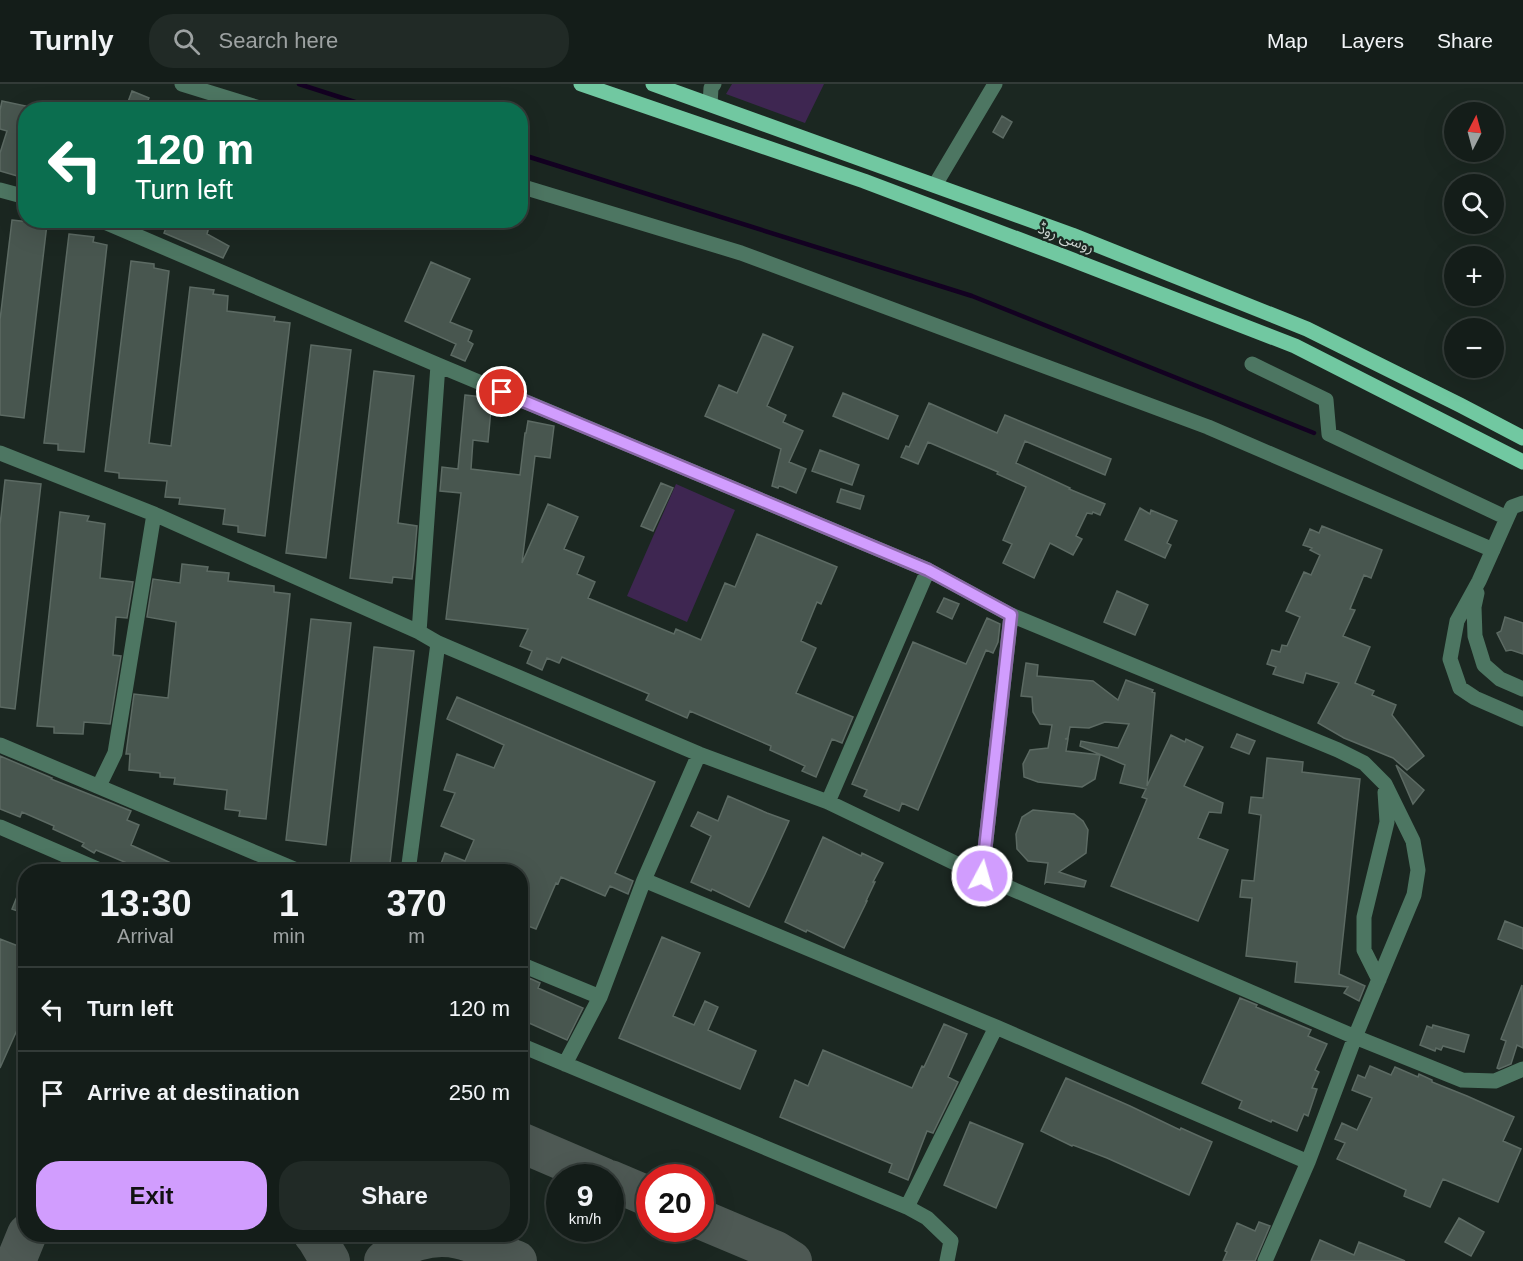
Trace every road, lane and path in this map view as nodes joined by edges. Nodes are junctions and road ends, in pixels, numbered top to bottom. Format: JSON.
{"nodes":[{"id":1,"x":182,"y":84,"type":"edge"},
{"id":2,"x":580,"y":84,"type":"edge"},
{"id":3,"x":653,"y":84,"type":"edge"},
{"id":4,"x":714,"y":84,"type":"edge"},
{"id":5,"x":995,"y":84,"type":"edge"},
{"id":6,"x":240,"y":102,"type":"edge"},
{"id":7,"x":710,"y":104,"type":"junction"},
{"id":8,"x":935,"y":185,"type":"junction"},
{"id":9,"x":528,"y":188,"type":"edge"},
{"id":10,"x":0,"y":189,"type":"edge"},
{"id":11,"x":18,"y":195,"type":"edge"},
{"id":12,"x":119,"y":228,"type":"edge"},
{"id":13,"x":1252,"y":364,"type":"dead end"},
{"id":14,"x":438,"y":365,"type":"junction"},
{"id":15,"x":1523,"y":438,"type":"edge"},
{"id":16,"x":0,"y":453,"type":"edge"},
{"id":17,"x":1523,"y":462,"type":"edge"},
{"id":18,"x":1523,"y":503,"type":"edge"},
{"id":19,"x":154,"y":514,"type":"junction"},
{"id":20,"x":1507,"y":518,"type":"junction"},
{"id":21,"x":1493,"y":550,"type":"junction"},
{"id":22,"x":928,"y":570,"type":"junction"},
{"id":23,"x":1479,"y":581,"type":"junction"},
{"id":24,"x":1011,"y":615,"type":"junction"},
{"id":25,"x":419,"y":632,"type":"junction"},
{"id":26,"x":438,"y":643,"type":"junction"},
{"id":27,"x":1523,"y":688,"type":"edge"},
{"id":28,"x":1523,"y":719,"type":"edge"},
{"id":29,"x":0,"y":745,"type":"edge"},
{"id":30,"x":699,"y":754,"type":"junction"},
{"id":31,"x":1385,"y":784,"type":"junction"},
{"id":32,"x":99,"y":786,"type":"junction"},
{"id":33,"x":828,"y":802,"type":"junction"},
{"id":34,"x":0,"y":827,"type":"edge"},
{"id":35,"x":86,"y":864,"type":"edge"},
{"id":36,"x":282,"y":864,"type":"edge"},
{"id":37,"x":409,"y":864,"type":"edge"},
{"id":38,"x":982,"y":876,"type":"junction"},
{"id":39,"x":644,"y":880,"type":"junction"},
{"id":40,"x":528,"y":967,"type":"edge"},
{"id":41,"x":1379,"y":980,"type":"junction"},
{"id":42,"x":600,"y":997,"type":"junction"},
{"id":43,"x":996,"y":1027,"type":"junction"},
{"id":44,"x":1356,"y":1037,"type":"junction"},
{"id":45,"x":528,"y":1048,"type":"edge"},
{"id":46,"x":565,"y":1064,"type":"junction"},
{"id":47,"x":1523,"y":1069,"type":"edge"},
{"id":48,"x":1308,"y":1162,"type":"junction"},
{"id":49,"x":907,"y":1207,"type":"junction"},
{"id":50,"x":947,"y":1261,"type":"edge"},
{"id":51,"x":1265,"y":1261,"type":"edge"}],
"edges":[{"from":1,"to":6,"type":"lane"},
{"from":2,"to":17,"type":"main road","name":"روسی روڈ"},
{"from":3,"to":7,"type":"main road","name":"روسی روڈ"},
{"from":4,"to":7,"type":"lane"},
{"from":5,"to":8,"type":"lane"},
{"from":7,"to":8,"type":"main road","name":"روسی روڈ"},
{"from":8,"to":15,"type":"main road","name":"روسی روڈ"},
{"from":9,"to":21,"type":"lane"},
{"from":10,"to":11,"type":"lane"},
{"from":12,"to":14,"type":"lane"},
{"from":13,"to":20,"type":"lane"},
{"from":14,"to":22,"type":"lane"},
{"from":14,"to":25,"type":"lane"},
{"from":16,"to":19,"type":"lane"},
{"from":18,"to":20,"type":"lane"},
{"from":19,"to":25,"type":"lane"},
{"from":19,"to":32,"type":"lane"},
{"from":20,"to":21,"type":"lane"},
{"from":21,"to":23,"type":"lane"},
{"from":22,"to":24,"type":"lane"},
{"from":22,"to":33,"type":"lane"},
{"from":23,"to":27,"type":"lane"},
{"from":23,"to":28,"type":"lane"},
{"from":24,"to":31,"type":"lane"},
{"from":24,"to":38,"type":"lane"},
{"from":25,"to":26,"type":"lane"},
{"from":26,"to":30,"type":"lane"},
{"from":26,"to":37,"type":"lane"},
{"from":29,"to":32,"type":"lane"},
{"from":30,"to":33,"type":"lane"},
{"from":30,"to":39,"type":"lane"},
{"from":31,"to":41,"type":"lane"},
{"from":31,"to":41,"type":"lane"},
{"from":32,"to":36,"type":"lane"},
{"from":33,"to":38,"type":"lane"},
{"from":34,"to":35,"type":"lane"},
{"from":38,"to":44,"type":"lane"},
{"from":39,"to":42,"type":"lane"},
{"from":39,"to":43,"type":"lane"},
{"from":40,"to":42,"type":"lane"},
{"from":41,"to":44,"type":"lane"},
{"from":42,"to":46,"type":"lane"},
{"from":43,"to":48,"type":"lane"},
{"from":43,"to":49,"type":"lane"},
{"from":44,"to":47,"type":"lane"},
{"from":44,"to":48,"type":"lane"},
{"from":45,"to":46,"type":"lane"},
{"from":46,"to":49,"type":"lane"},
{"from":48,"to":51,"type":"lane"},
{"from":49,"to":50,"type":"lane"}]}
